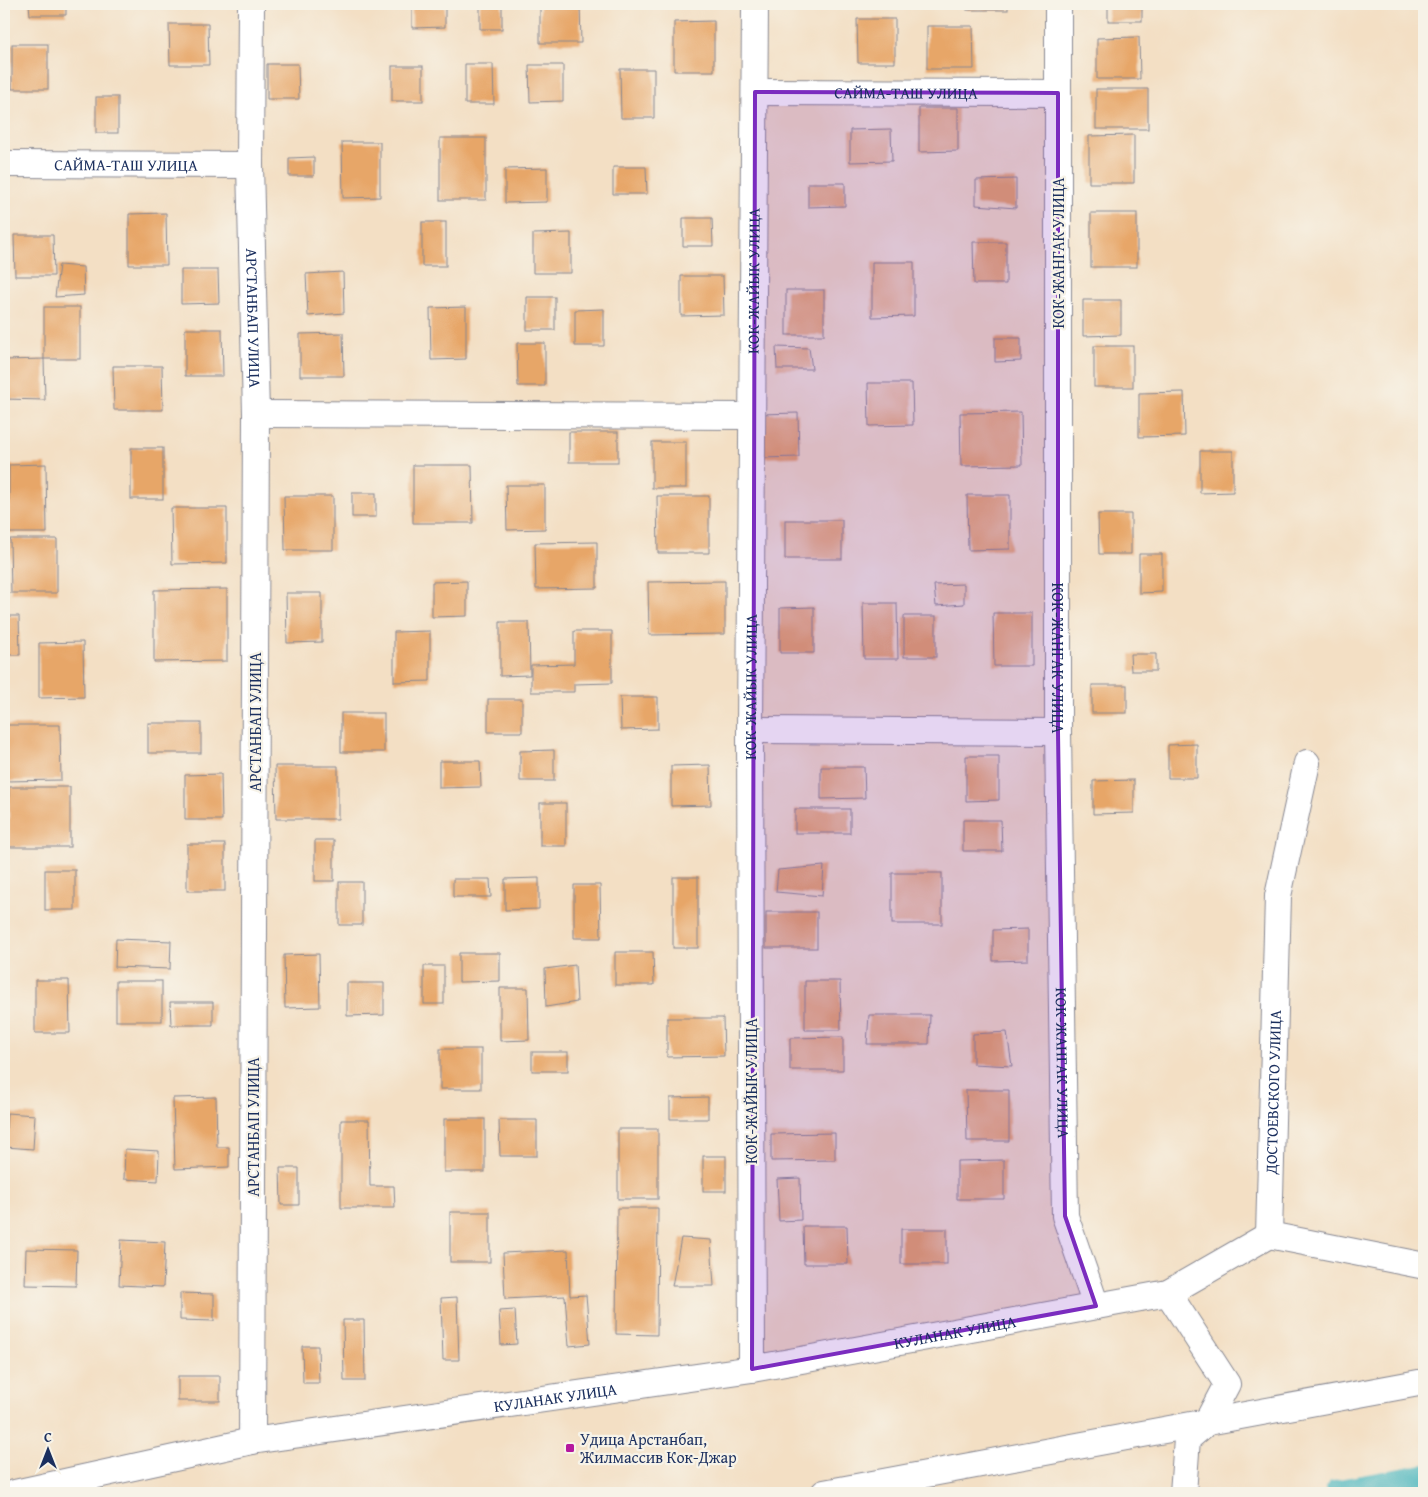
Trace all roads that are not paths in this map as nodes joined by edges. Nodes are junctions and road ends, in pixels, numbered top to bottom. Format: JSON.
{"nodes":[{"id":1,"x":251,"y":4,"type":"edge"},
{"id":2,"x":755,"y":4,"type":"edge"},
{"id":3,"x":1058,"y":4,"type":"edge"},
{"id":4,"x":755,"y":92,"type":"junction"},
{"id":5,"x":1058,"y":94,"type":"junction"},
{"id":6,"x":4,"y":164,"type":"edge"},
{"id":7,"x":250,"y":165,"type":"junction"},
{"id":8,"x":256,"y":414,"type":"junction"},
{"id":9,"x":752,"y":416,"type":"junction"},
{"id":10,"x":750,"y":730,"type":"junction"},
{"id":11,"x":1058,"y":732,"type":"junction"},
{"id":12,"x":1307,"y":763,"type":"dead end"},
{"id":13,"x":1269,"y":1235,"type":"junction"},
{"id":14,"x":1424,"y":1264,"type":"edge"},
{"id":15,"x":1168,"y":1293,"type":"junction"},
{"id":16,"x":1096,"y":1306,"type":"junction"},
{"id":17,"x":752,"y":1369,"type":"junction"},
{"id":18,"x":1424,"y":1382,"type":"edge"},
{"id":19,"x":1207,"y":1422,"type":"junction"},
{"id":20,"x":252,"y":1441,"type":"junction"},
{"id":21,"x":15,"y":1493,"type":"edge"},
{"id":22,"x":824,"y":1493,"type":"edge"},
{"id":23,"x":1182,"y":1493,"type":"edge"}],
"edges":[{"from":1,"to":7,"type":"street","name":"АРСТАНБАП УЛИЦА"},
{"from":2,"to":4,"type":"street","name":"КОК-ЖАЙЫК УЛИЦА"},
{"from":3,"to":5,"type":"street","name":"КОК-ЖАНГАК УЛИЦА"},
{"from":4,"to":5,"type":"street","name":"САЙМА-ТАШ УЛИЦА"},
{"from":4,"to":9,"type":"street","name":"КОК-ЖАЙЫК УЛИЦА"},
{"from":5,"to":11,"type":"street","name":"КОК-ЖАНГАК УЛИЦА"},
{"from":6,"to":7,"type":"street","name":"САЙМА-ТАШ УЛИЦА"},
{"from":7,"to":8,"type":"street","name":"АРСТАНБАП УЛИЦА"},
{"from":8,"to":9,"type":"street"},
{"from":8,"to":20,"type":"street","name":"АРСТАНБАП УЛИЦА"},
{"from":9,"to":10,"type":"street","name":"КОК-ЖАЙЫК УЛИЦА"},
{"from":10,"to":11,"type":"street"},
{"from":10,"to":17,"type":"street","name":"КОК-ЖАЙЫК УЛИЦА"},
{"from":11,"to":16,"type":"street","name":"КОК-ЖАНГАК УЛИЦА"},
{"from":12,"to":13,"type":"street","name":"ДОСТОЕВСКОГО УЛИЦА"},
{"from":13,"to":14,"type":"street"},
{"from":13,"to":15,"type":"street"},
{"from":15,"to":16,"type":"street"},
{"from":15,"to":19,"type":"street"},
{"from":16,"to":17,"type":"street","name":"КУЛАНАК УЛИЦА"},
{"from":17,"to":20,"type":"street","name":"КУЛАНАК УЛИЦА"},
{"from":18,"to":19,"type":"street"},
{"from":19,"to":22,"type":"street"},
{"from":19,"to":23,"type":"street"},
{"from":20,"to":21,"type":"street","name":"КУЛАНАК УЛИЦА"}]}
